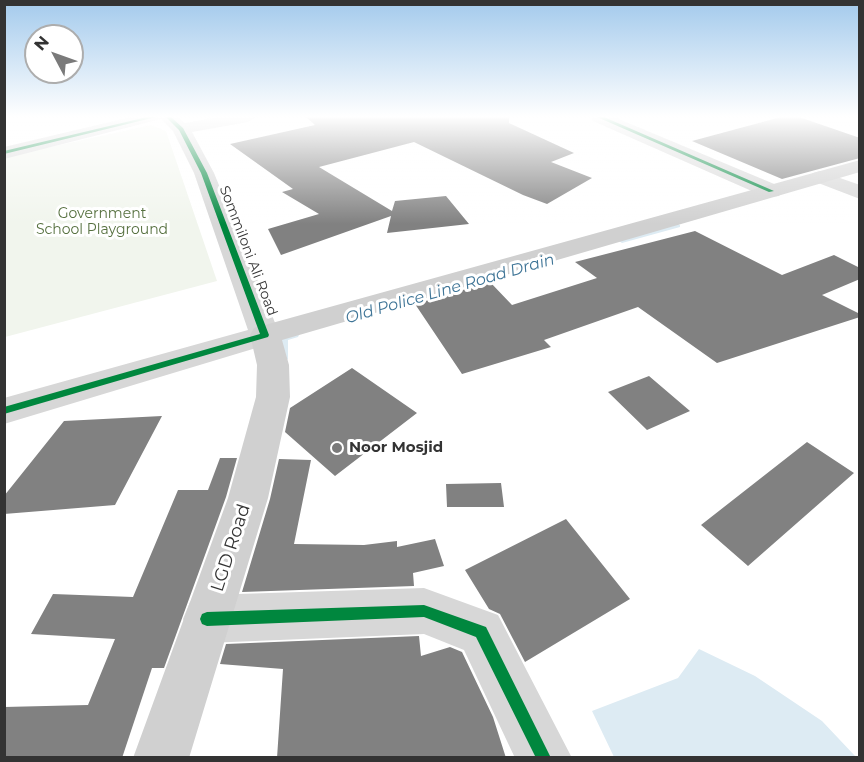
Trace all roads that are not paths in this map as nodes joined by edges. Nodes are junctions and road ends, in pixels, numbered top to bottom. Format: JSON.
{"nodes":[{"id":1,"x":192,"y":153,"type":"edge"},
{"id":2,"x":682,"y":153,"type":"edge"},
{"id":3,"x":860,"y":166,"type":"edge"},
{"id":4,"x":820,"y":177,"type":"junction"},
{"id":5,"x":771,"y":191,"type":"junction"},
{"id":6,"x":860,"y":193,"type":"edge"},
{"id":7,"x":265,"y":335,"type":"junction"},
{"id":8,"x":4,"y":411,"type":"edge"},
{"id":9,"x":207,"y":619,"type":"junction"},
{"id":10,"x":161,"y":758,"type":"edge"},
{"id":11,"x":544,"y":758,"type":"edge"}],
"edges":[{"from":1,"to":7,"type":"street","name":"Sommiloni Ali Road"},
{"from":2,"to":5,"type":"street"},
{"from":3,"to":4,"type":"main road"},
{"from":4,"to":5,"type":"main road"},
{"from":4,"to":6,"type":"street"},
{"from":5,"to":7,"type":"main road"},
{"from":7,"to":8,"type":"street"},
{"from":7,"to":9,"type":"main road","name":"LGD Road"},
{"from":9,"to":10,"type":"main road","name":"LGD Road"},
{"from":9,"to":11,"type":"street"}]}
